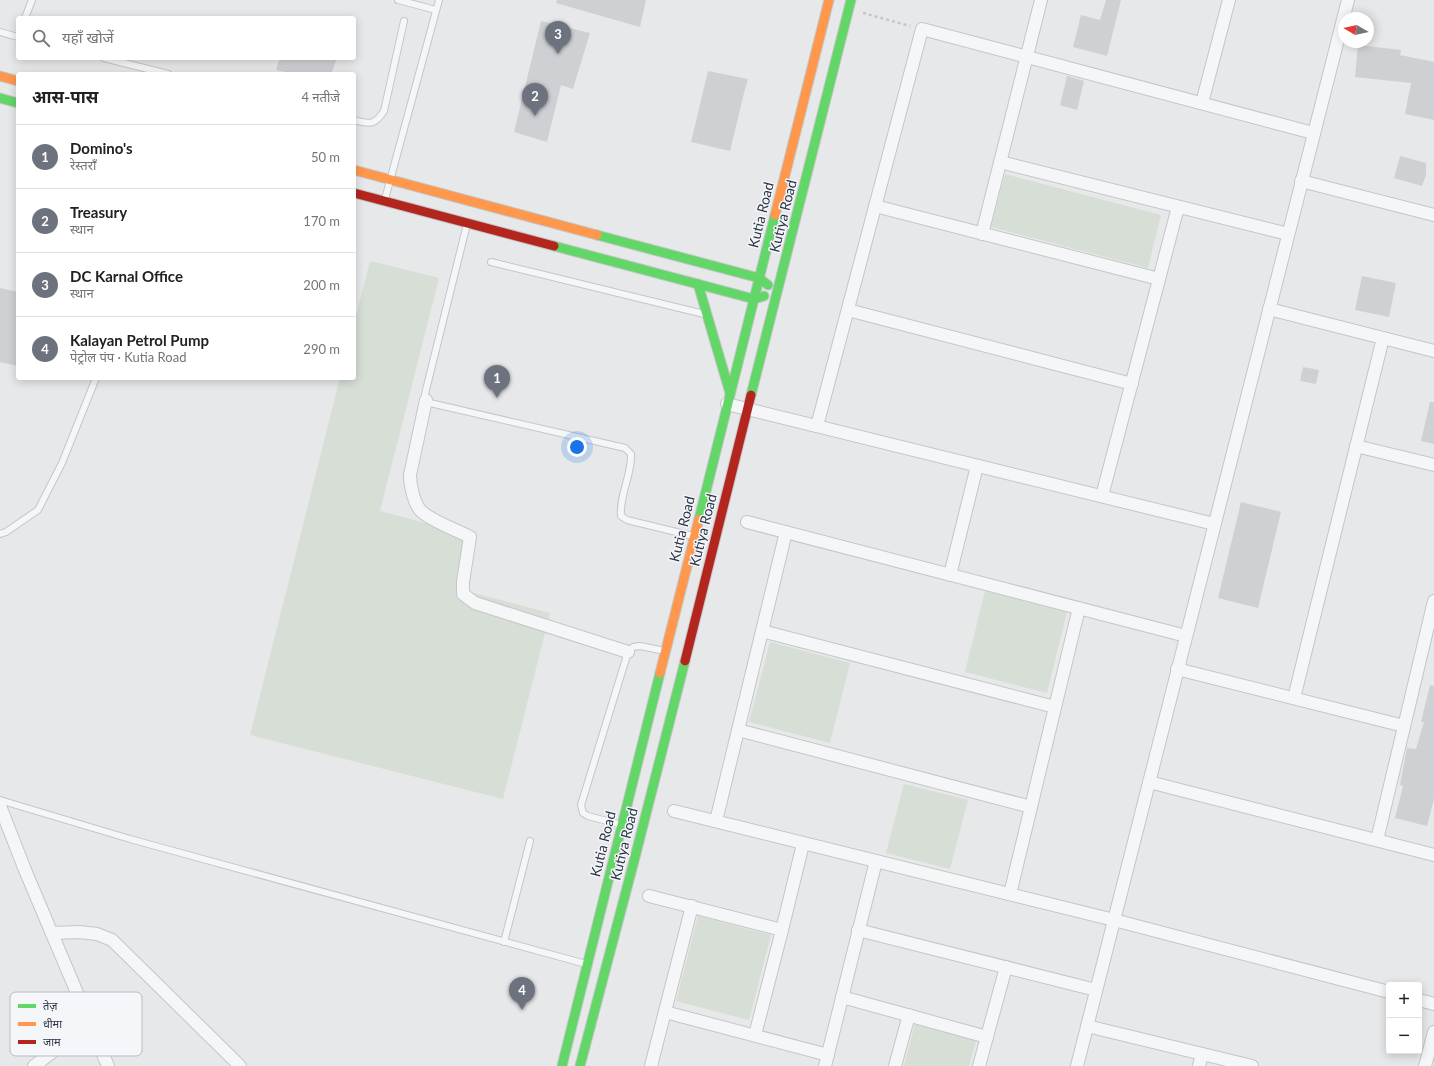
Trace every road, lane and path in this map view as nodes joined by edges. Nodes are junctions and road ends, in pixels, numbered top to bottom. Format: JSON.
{"nodes":[{"id":1,"x":32,"y":0,"type":"edge"},
{"id":2,"x":398,"y":0,"type":"edge"},
{"id":3,"x":439,"y":0,"type":"edge"},
{"id":4,"x":829,"y":0,"type":"edge"},
{"id":5,"x":1041,"y":0,"type":"edge"},
{"id":6,"x":1228,"y":0,"type":"edge"},
{"id":7,"x":1348,"y":0,"type":"edge"},
{"id":8,"x":850,"y":5,"type":"edge"},
{"id":9,"x":436,"y":10,"type":"junction"},
{"id":10,"x":26,"y":16,"type":"edge"},
{"id":11,"x":404,"y":21,"type":"dead end"},
{"id":12,"x":922,"y":29,"type":"junction"},
{"id":13,"x":0,"y":32,"type":"edge"},
{"id":14,"x":16,"y":35,"type":"edge"},
{"id":15,"x":1026,"y":57,"type":"junction"},
{"id":16,"x":112,"y":60,"type":"edge"},
{"id":17,"x":160,"y":72,"type":"edge"},
{"id":18,"x":0,"y":76,"type":"edge"},
{"id":19,"x":16,"y":80,"type":"edge"},
{"id":20,"x":0,"y":98,"type":"edge"},
{"id":21,"x":16,"y":102,"type":"edge"},
{"id":22,"x":1202,"y":103,"type":"junction"},
{"id":23,"x":356,"y":120,"type":"edge"},
{"id":24,"x":1313,"y":133,"type":"junction"},
{"id":25,"x":1000,"y":162,"type":"junction"},
{"id":26,"x":356,"y":171,"type":"edge"},
{"id":27,"x":390,"y":180,"type":"junction"},
{"id":28,"x":1301,"y":181,"type":"junction"},
{"id":29,"x":356,"y":194,"type":"edge"},
{"id":30,"x":385,"y":201,"type":"junction"},
{"id":31,"x":875,"y":206,"type":"junction"},
{"id":32,"x":1178,"y":207,"type":"junction"},
{"id":33,"x":1434,"y":214,"type":"edge"},
{"id":34,"x":468,"y":223,"type":"junction"},
{"id":35,"x":982,"y":234,"type":"junction"},
{"id":36,"x":1288,"y":234,"type":"junction"},
{"id":37,"x":596,"y":246,"type":"junction"},
{"id":38,"x":491,"y":262,"type":"dead end"},
{"id":39,"x":759,"y":278,"type":"junction"},
{"id":40,"x":1159,"y":279,"type":"junction"},
{"id":41,"x":698,"y":284,"type":"junction"},
{"id":42,"x":778,"y":293,"type":"junction"},
{"id":43,"x":754,"y":299,"type":"junction"},
{"id":44,"x":1269,"y":309,"type":"junction"},
{"id":45,"x":848,"y":310,"type":"junction"},
{"id":46,"x":708,"y":315,"type":"junction"},
{"id":47,"x":1383,"y":338,"type":"junction"},
{"id":48,"x":1434,"y":351,"type":"edge"},
{"id":49,"x":95,"y":380,"type":"edge"},
{"id":50,"x":1132,"y":384,"type":"junction"},
{"id":51,"x":729,"y":399,"type":"junction"},
{"id":52,"x":426,"y":400,"type":"junction"},
{"id":53,"x":748,"y":410,"type":"junction"},
{"id":54,"x":817,"y":426,"type":"junction"},
{"id":55,"x":1356,"y":446,"type":"junction"},
{"id":56,"x":1434,"y":465,"type":"edge"},
{"id":57,"x":977,"y":466,"type":"junction"},
{"id":58,"x":1102,"y":496,"type":"junction"},
{"id":59,"x":747,"y":522,"type":"dead end"},
{"id":60,"x":1214,"y":524,"type":"junction"},
{"id":61,"x":786,"y":532,"type":"junction"},
{"id":62,"x":0,"y":534,"type":"edge"},
{"id":63,"x":694,"y":536,"type":"junction"},
{"id":64,"x":950,"y":575,"type":"junction"},
{"id":65,"x":1434,"y":601,"type":"edge"},
{"id":66,"x":1079,"y":608,"type":"junction"},
{"id":67,"x":1432,"y":622,"type":"edge"},
{"id":68,"x":762,"y":631,"type":"junction"},
{"id":69,"x":1186,"y":636,"type":"junction"},
{"id":70,"x":628,"y":652,"type":"junction"},
{"id":71,"x":666,"y":652,"type":"junction"},
{"id":72,"x":1178,"y":669,"type":"junction"},
{"id":73,"x":1294,"y":698,"type":"junction"},
{"id":74,"x":1055,"y":707,"type":"junction"},
{"id":75,"x":1404,"y":726,"type":"junction"},
{"id":76,"x":738,"y":730,"type":"junction"},
{"id":77,"x":1149,"y":782,"type":"junction"},
{"id":78,"x":0,"y":800,"type":"edge"},
{"id":79,"x":0,"y":806,"type":"edge"},
{"id":80,"x":1031,"y":807,"type":"junction"},
{"id":81,"x":674,"y":811,"type":"dead end"},
{"id":82,"x":716,"y":821,"type":"junction"},
{"id":83,"x":622,"y":825,"type":"junction"},
{"id":84,"x":1377,"y":840,"type":"junction"},
{"id":85,"x":530,"y":841,"type":"dead end"},
{"id":86,"x":803,"y":844,"type":"junction"},
{"id":87,"x":1434,"y":855,"type":"edge"},
{"id":88,"x":876,"y":861,"type":"junction"},
{"id":89,"x":1010,"y":894,"type":"junction"},
{"id":90,"x":649,"y":896,"type":"dead end"},
{"id":91,"x":692,"y":906,"type":"junction"},
{"id":92,"x":1114,"y":920,"type":"junction"},
{"id":93,"x":782,"y":930,"type":"junction"},
{"id":94,"x":858,"y":930,"type":"junction"},
{"id":95,"x":52,"y":933,"type":"junction"},
{"id":96,"x":504,"y":942,"type":"junction"},
{"id":97,"x":587,"y":965,"type":"junction"},
{"id":98,"x":1006,"y":967,"type":"junction"},
{"id":99,"x":1096,"y":990,"type":"junction"},
{"id":100,"x":1386,"y":991,"type":"edge"},
{"id":101,"x":77,"y":992,"type":"edge"},
{"id":102,"x":842,"y":997,"type":"junction"},
{"id":103,"x":1422,"y":1001,"type":"edge"},
{"id":104,"x":1434,"y":1004,"type":"edge"},
{"id":105,"x":665,"y":1012,"type":"junction"},
{"id":106,"x":909,"y":1016,"type":"junction"},
{"id":107,"x":1087,"y":1026,"type":"junction"},
{"id":108,"x":1434,"y":1032,"type":"edge"},
{"id":109,"x":755,"y":1035,"type":"junction"},
{"id":110,"x":987,"y":1037,"type":"junction"},
{"id":111,"x":584,"y":1050,"type":"junction"},
{"id":112,"x":47,"y":1056,"type":"edge"},
{"id":113,"x":104,"y":1056,"type":"edge"},
{"id":114,"x":826,"y":1060,"type":"edge"},
{"id":115,"x":1201,"y":1060,"type":"edge"},
{"id":116,"x":589,"y":1061,"type":"dead end"},
{"id":117,"x":34,"y":1066,"type":"edge"},
{"id":118,"x":108,"y":1066,"type":"edge"},
{"id":119,"x":240,"y":1066,"type":"edge"},
{"id":120,"x":562,"y":1066,"type":"edge"},
{"id":121,"x":580,"y":1066,"type":"edge"},
{"id":122,"x":651,"y":1066,"type":"edge"},
{"id":123,"x":895,"y":1066,"type":"edge"},
{"id":124,"x":979,"y":1066,"type":"edge"},
{"id":125,"x":1077,"y":1066,"type":"edge"},
{"id":126,"x":1252,"y":1066,"type":"edge"},
{"id":127,"x":1426,"y":1066,"type":"edge"}],
"edges":[{"from":1,"to":10,"type":"lane"},
{"from":2,"to":9,"type":"lane"},
{"from":3,"to":9,"type":"lane"},
{"from":4,"to":39,"type":"street","name":"Kutia Road"},
{"from":5,"to":15,"type":"street"},
{"from":6,"to":22,"type":"street"},
{"from":7,"to":24,"type":"street"},
{"from":8,"to":12,"type":"path"},
{"from":8,"to":42,"type":"street","name":"Kutiya Road"},
{"from":9,"to":27,"type":"lane"},
{"from":11,"to":23,"type":"lane"},
{"from":12,"to":15,"type":"street"},
{"from":12,"to":31,"type":"street"},
{"from":13,"to":14,"type":"lane"},
{"from":15,"to":22,"type":"street"},
{"from":15,"to":25,"type":"street"},
{"from":16,"to":17,"type":"lane"},
{"from":18,"to":19,"type":"street"},
{"from":20,"to":21,"type":"street"},
{"from":22,"to":24,"type":"street"},
{"from":24,"to":28,"type":"street"},
{"from":25,"to":32,"type":"street"},
{"from":25,"to":35,"type":"street"},
{"from":26,"to":27,"type":"street"},
{"from":27,"to":30,"type":"lane"},
{"from":27,"to":37,"type":"street"},
{"from":28,"to":33,"type":"street"},
{"from":28,"to":36,"type":"street"},
{"from":29,"to":30,"type":"street"},
{"from":30,"to":34,"type":"street"},
{"from":31,"to":35,"type":"street"},
{"from":31,"to":45,"type":"street"},
{"from":32,"to":36,"type":"street"},
{"from":32,"to":40,"type":"street"},
{"from":34,"to":37,"type":"street"},
{"from":34,"to":52,"type":"lane"},
{"from":35,"to":40,"type":"street"},
{"from":36,"to":44,"type":"street"},
{"from":37,"to":39,"type":"street"},
{"from":37,"to":41,"type":"street"},
{"from":38,"to":46,"type":"lane"},
{"from":39,"to":42,"type":"street"},
{"from":39,"to":43,"type":"street","name":"Kutia Road"},
{"from":40,"to":50,"type":"street"},
{"from":41,"to":43,"type":"street"},
{"from":41,"to":46,"type":"street"},
{"from":42,"to":43,"type":"street"},
{"from":42,"to":53,"type":"street","name":"Kutiya Road"},
{"from":43,"to":51,"type":"street","name":"Kutia Road"},
{"from":44,"to":47,"type":"street"},
{"from":44,"to":60,"type":"street"},
{"from":45,"to":50,"type":"street"},
{"from":45,"to":54,"type":"street"},
{"from":46,"to":51,"type":"street"},
{"from":47,"to":48,"type":"street"},
{"from":47,"to":55,"type":"street"},
{"from":49,"to":62,"type":"lane"},
{"from":50,"to":58,"type":"street"},
{"from":51,"to":53,"type":"street"},
{"from":51,"to":63,"type":"street","name":"Kutia Road"},
{"from":52,"to":63,"type":"lane"},
{"from":52,"to":70,"type":"street"},
{"from":53,"to":54,"type":"street"},
{"from":53,"to":111,"type":"street","name":"Kutiya Road"},
{"from":54,"to":57,"type":"street"},
{"from":55,"to":56,"type":"street"},
{"from":55,"to":73,"type":"street"},
{"from":57,"to":58,"type":"street"},
{"from":57,"to":64,"type":"street"},
{"from":58,"to":60,"type":"street"},
{"from":59,"to":61,"type":"street"},
{"from":60,"to":69,"type":"street"},
{"from":61,"to":64,"type":"street"},
{"from":61,"to":68,"type":"street"},
{"from":63,"to":71,"type":"street","name":"Kutia Road"},
{"from":64,"to":66,"type":"street"},
{"from":65,"to":67,"type":"street"},
{"from":66,"to":69,"type":"street"},
{"from":66,"to":74,"type":"street"},
{"from":67,"to":75,"type":"street"},
{"from":68,"to":74,"type":"street"},
{"from":68,"to":76,"type":"street"},
{"from":69,"to":72,"type":"street"},
{"from":70,"to":71,"type":"lane"},
{"from":70,"to":83,"type":"lane"},
{"from":71,"to":83,"type":"street","name":"Kutia Road"},
{"from":72,"to":73,"type":"street"},
{"from":72,"to":77,"type":"street"},
{"from":73,"to":75,"type":"street"},
{"from":74,"to":80,"type":"street"},
{"from":75,"to":84,"type":"street"},
{"from":76,"to":80,"type":"street"},
{"from":76,"to":82,"type":"street"},
{"from":77,"to":84,"type":"street"},
{"from":77,"to":92,"type":"street"},
{"from":78,"to":96,"type":"lane"},
{"from":79,"to":95,"type":"street"},
{"from":80,"to":89,"type":"street"},
{"from":81,"to":82,"type":"street"},
{"from":82,"to":86,"type":"street"},
{"from":83,"to":97,"type":"street","name":"Kutia Road"},
{"from":84,"to":87,"type":"street"},
{"from":85,"to":96,"type":"lane"},
{"from":86,"to":88,"type":"street"},
{"from":86,"to":93,"type":"street"},
{"from":88,"to":89,"type":"street"},
{"from":88,"to":94,"type":"street"},
{"from":89,"to":92,"type":"street"},
{"from":90,"to":91,"type":"street"},
{"from":91,"to":93,"type":"street"},
{"from":91,"to":105,"type":"street"},
{"from":92,"to":99,"type":"street"},
{"from":92,"to":100,"type":"street"},
{"from":93,"to":109,"type":"street"},
{"from":94,"to":98,"type":"street"},
{"from":94,"to":102,"type":"street"},
{"from":95,"to":101,"type":"street"},
{"from":95,"to":119,"type":"street"},
{"from":96,"to":97,"type":"lane"},
{"from":97,"to":120,"type":"street","name":"Kutia Road"},
{"from":98,"to":99,"type":"street"},
{"from":98,"to":110,"type":"street"},
{"from":99,"to":107,"type":"street"},
{"from":102,"to":106,"type":"street"},
{"from":102,"to":114,"type":"street"},
{"from":103,"to":104,"type":"street"},
{"from":105,"to":109,"type":"street"},
{"from":105,"to":122,"type":"street"},
{"from":106,"to":110,"type":"street"},
{"from":106,"to":123,"type":"street"},
{"from":107,"to":115,"type":"street"},
{"from":107,"to":125,"type":"street"},
{"from":108,"to":127,"type":"street"},
{"from":109,"to":114,"type":"street"},
{"from":110,"to":124,"type":"street"},
{"from":111,"to":116,"type":"street"},
{"from":111,"to":121,"type":"street","name":"Kutiya Road"},
{"from":112,"to":117,"type":"street"},
{"from":113,"to":118,"type":"street"},
{"from":115,"to":126,"type":"street"}]}
